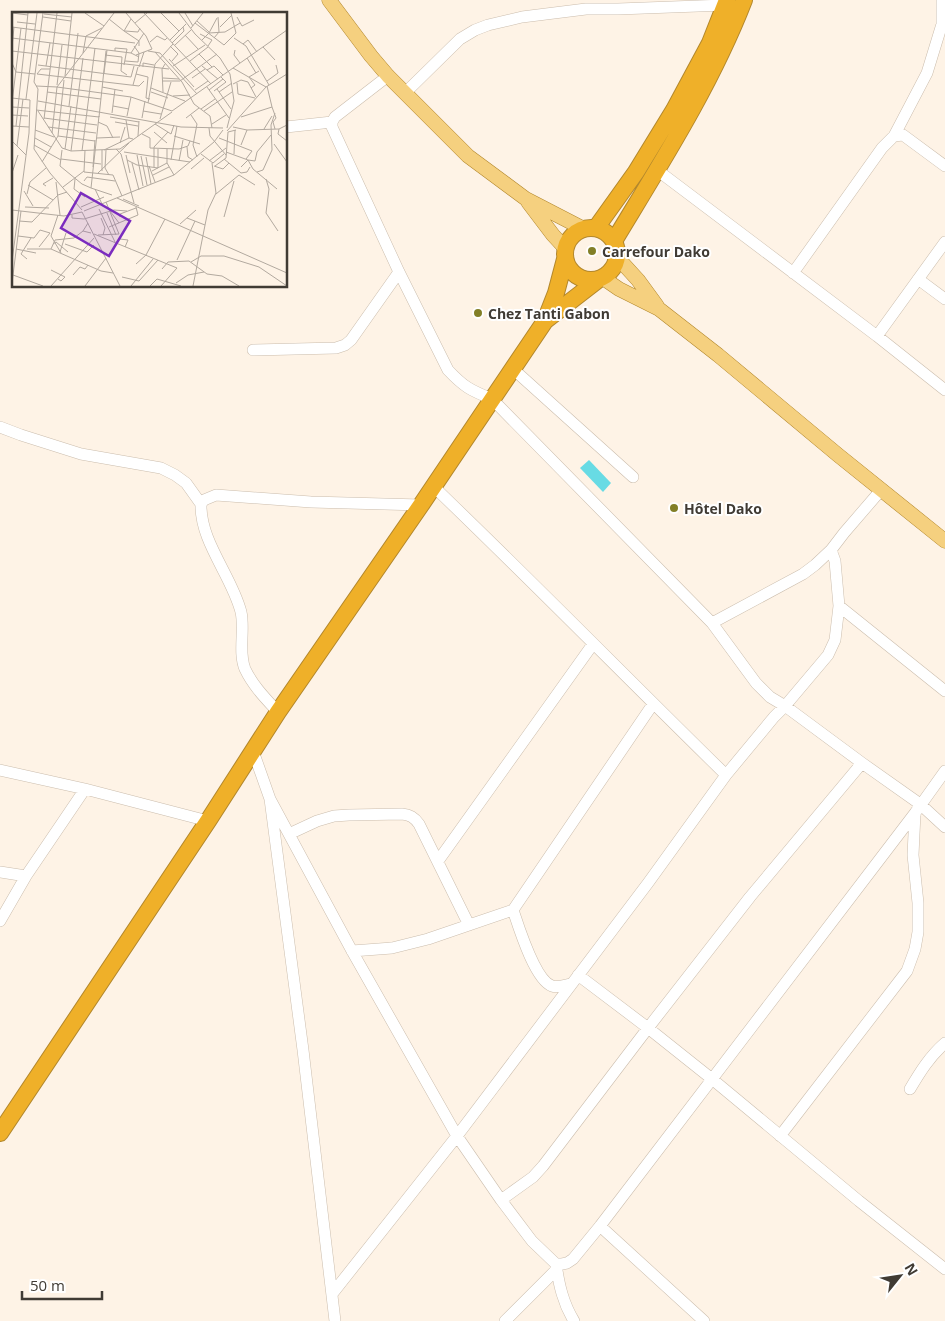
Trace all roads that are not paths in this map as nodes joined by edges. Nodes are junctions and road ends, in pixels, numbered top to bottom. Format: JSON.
{"nodes":[{"id":1,"x":329,"y":0,"type":"edge"},
{"id":2,"x":744,"y":0,"type":"edge"},
{"id":3,"x":942,"y":0,"type":"edge"},
{"id":4,"x":726,"y":3,"type":"edge"},
{"id":5,"x":388,"y":76,"type":"junction"},
{"id":6,"x":405,"y":94,"type":"junction"},
{"id":7,"x":332,"y":122,"type":"junction"},
{"id":8,"x":288,"y":127,"type":"edge"},
{"id":9,"x":894,"y":136,"type":"junction"},
{"id":10,"x":945,"y":166,"type":"edge"},
{"id":11,"x":657,"y":170,"type":"junction"},
{"id":12,"x":526,"y":199,"type":"junction"},
{"id":13,"x":590,"y":228,"type":"junction"},
{"id":14,"x":614,"y":240,"type":"junction"},
{"id":15,"x":945,"y":242,"type":"edge"},
{"id":16,"x":565,"y":254,"type":"junction"},
{"id":17,"x":617,"y":257,"type":"junction"},
{"id":18,"x":399,"y":272,"type":"junction"},
{"id":19,"x":793,"y":272,"type":"junction"},
{"id":20,"x":600,"y":279,"type":"junction"},
{"id":21,"x":918,"y":279,"type":"junction"},
{"id":22,"x":945,"y":299,"type":"edge"},
{"id":23,"x":659,"y":309,"type":"junction"},
{"id":24,"x":545,"y":321,"type":"junction"},
{"id":25,"x":877,"y":336,"type":"junction"},
{"id":26,"x":253,"y":350,"type":"dead end"},
{"id":27,"x":512,"y":368,"type":"junction"},
{"id":28,"x":945,"y":390,"type":"edge"},
{"id":29,"x":492,"y":399,"type":"junction"},
{"id":30,"x":0,"y":427,"type":"edge"},
{"id":31,"x":633,"y":477,"type":"dead end"},
{"id":32,"x":433,"y":486,"type":"junction"},
{"id":33,"x":881,"y":490,"type":"junction"},
{"id":34,"x":201,"y":504,"type":"junction"},
{"id":35,"x":421,"y":504,"type":"junction"},
{"id":36,"x":945,"y":541,"type":"edge"},
{"id":37,"x":830,"y":550,"type":"junction"},
{"id":38,"x":839,"y":606,"type":"junction"},
{"id":39,"x":712,"y":623,"type":"junction"},
{"id":40,"x":593,"y":644,"type":"junction"},
{"id":41,"x":945,"y":691,"type":"edge"},
{"id":42,"x":654,"y":704,"type":"junction"},
{"id":43,"x":785,"y":706,"type":"junction"},
{"id":44,"x":278,"y":712,"type":"junction"},
{"id":45,"x":254,"y":751,"type":"junction"},
{"id":46,"x":862,"y":763,"type":"junction"},
{"id":47,"x":0,"y":770,"type":"edge"},
{"id":48,"x":945,"y":771,"type":"edge"},
{"id":49,"x":726,"y":775,"type":"junction"},
{"id":50,"x":85,"y":789,"type":"junction"},
{"id":51,"x":270,"y":799,"type":"junction"},
{"id":52,"x":918,"y":808,"type":"junction"},
{"id":53,"x":208,"y":821,"type":"junction"},
{"id":54,"x":945,"y":827,"type":"edge"},
{"id":55,"x":289,"y":834,"type":"junction"},
{"id":56,"x":438,"y":861,"type":"junction"},
{"id":57,"x":0,"y":872,"type":"edge"},
{"id":58,"x":26,"y":876,"type":"junction"},
{"id":59,"x":513,"y":910,"type":"junction"},
{"id":60,"x":0,"y":921,"type":"edge"},
{"id":61,"x":469,"y":926,"type":"junction"},
{"id":62,"x":352,"y":951,"type":"junction"},
{"id":63,"x":575,"y":980,"type":"junction"},
{"id":64,"x":648,"y":1028,"type":"junction"},
{"id":65,"x":945,"y":1043,"type":"edge"},
{"id":66,"x":712,"y":1079,"type":"junction"},
{"id":67,"x":910,"y":1089,"type":"dead end"},
{"id":68,"x":0,"y":1133,"type":"edge"},
{"id":69,"x":457,"y":1136,"type":"junction"},
{"id":70,"x":780,"y":1136,"type":"junction"},
{"id":71,"x":501,"y":1200,"type":"junction"},
{"id":72,"x":600,"y":1226,"type":"junction"},
{"id":73,"x":556,"y":1266,"type":"junction"},
{"id":74,"x":945,"y":1269,"type":"edge"},
{"id":75,"x":332,"y":1294,"type":"junction"},
{"id":76,"x":335,"y":1321,"type":"edge"},
{"id":77,"x":504,"y":1321,"type":"edge"},
{"id":78,"x":574,"y":1321,"type":"edge"},
{"id":79,"x":704,"y":1321,"type":"edge"}],
"edges":[{"from":1,"to":5,"type":"main road"},
{"from":2,"to":11,"type":"highway"},
{"from":3,"to":9,"type":"street"},
{"from":4,"to":6,"type":"street"},
{"from":4,"to":13,"type":"highway"},
{"from":5,"to":6,"type":"main road"},
{"from":5,"to":7,"type":"street"},
{"from":6,"to":12,"type":"main road"},
{"from":7,"to":8,"type":"street"},
{"from":7,"to":18,"type":"street"},
{"from":9,"to":10,"type":"street"},
{"from":9,"to":19,"type":"street"},
{"from":11,"to":14,"type":"highway"},
{"from":11,"to":19,"type":"street"},
{"from":12,"to":13,"type":"main road"},
{"from":12,"to":16,"type":"main road"},
{"from":13,"to":14,"type":"highway"},
{"from":13,"to":16,"type":"highway"},
{"from":14,"to":17,"type":"highway"},
{"from":15,"to":21,"type":"street"},
{"from":16,"to":20,"type":"highway"},
{"from":16,"to":24,"type":"highway"},
{"from":17,"to":20,"type":"highway"},
{"from":17,"to":23,"type":"main road"},
{"from":18,"to":26,"type":"street"},
{"from":18,"to":29,"type":"street"},
{"from":19,"to":25,"type":"street"},
{"from":20,"to":23,"type":"main road"},
{"from":20,"to":24,"type":"highway"},
{"from":21,"to":22,"type":"street"},
{"from":21,"to":25,"type":"street"},
{"from":23,"to":33,"type":"main road"},
{"from":24,"to":27,"type":"highway"},
{"from":25,"to":28,"type":"street"},
{"from":27,"to":29,"type":"highway"},
{"from":27,"to":31,"type":"street"},
{"from":29,"to":32,"type":"highway"},
{"from":29,"to":39,"type":"street"},
{"from":30,"to":34,"type":"street"},
{"from":32,"to":35,"type":"highway"},
{"from":32,"to":40,"type":"street"},
{"from":33,"to":36,"type":"main road"},
{"from":33,"to":37,"type":"street"},
{"from":34,"to":35,"type":"street"},
{"from":34,"to":44,"type":"street"},
{"from":35,"to":44,"type":"highway"},
{"from":37,"to":38,"type":"street"},
{"from":37,"to":39,"type":"street"},
{"from":38,"to":41,"type":"street"},
{"from":38,"to":43,"type":"street"},
{"from":39,"to":43,"type":"street"},
{"from":40,"to":42,"type":"street"},
{"from":40,"to":56,"type":"street"},
{"from":42,"to":49,"type":"street"},
{"from":42,"to":59,"type":"street"},
{"from":43,"to":46,"type":"street"},
{"from":43,"to":49,"type":"street"},
{"from":44,"to":45,"type":"highway"},
{"from":45,"to":51,"type":"street"},
{"from":45,"to":53,"type":"highway"},
{"from":46,"to":52,"type":"street"},
{"from":46,"to":64,"type":"street"},
{"from":47,"to":50,"type":"street"},
{"from":48,"to":52,"type":"street"},
{"from":49,"to":63,"type":"street"},
{"from":50,"to":53,"type":"street"},
{"from":50,"to":58,"type":"street"},
{"from":51,"to":55,"type":"street"},
{"from":51,"to":75,"type":"street"},
{"from":52,"to":54,"type":"street"},
{"from":52,"to":66,"type":"street"},
{"from":52,"to":70,"type":"street"},
{"from":53,"to":68,"type":"highway"},
{"from":55,"to":56,"type":"street"},
{"from":55,"to":62,"type":"street"},
{"from":56,"to":61,"type":"street"},
{"from":57,"to":58,"type":"street"},
{"from":58,"to":60,"type":"street"},
{"from":59,"to":61,"type":"street"},
{"from":59,"to":63,"type":"street"},
{"from":61,"to":62,"type":"street"},
{"from":62,"to":69,"type":"street"},
{"from":63,"to":64,"type":"street"},
{"from":63,"to":69,"type":"street"},
{"from":64,"to":66,"type":"street"},
{"from":64,"to":71,"type":"street"},
{"from":65,"to":67,"type":"street"},
{"from":66,"to":70,"type":"street"},
{"from":66,"to":72,"type":"street"},
{"from":69,"to":71,"type":"street"},
{"from":69,"to":75,"type":"street"},
{"from":70,"to":74,"type":"street"},
{"from":71,"to":73,"type":"street"},
{"from":72,"to":73,"type":"street"},
{"from":72,"to":79,"type":"street"},
{"from":73,"to":77,"type":"street"},
{"from":73,"to":78,"type":"street"},
{"from":75,"to":76,"type":"street"}]}
